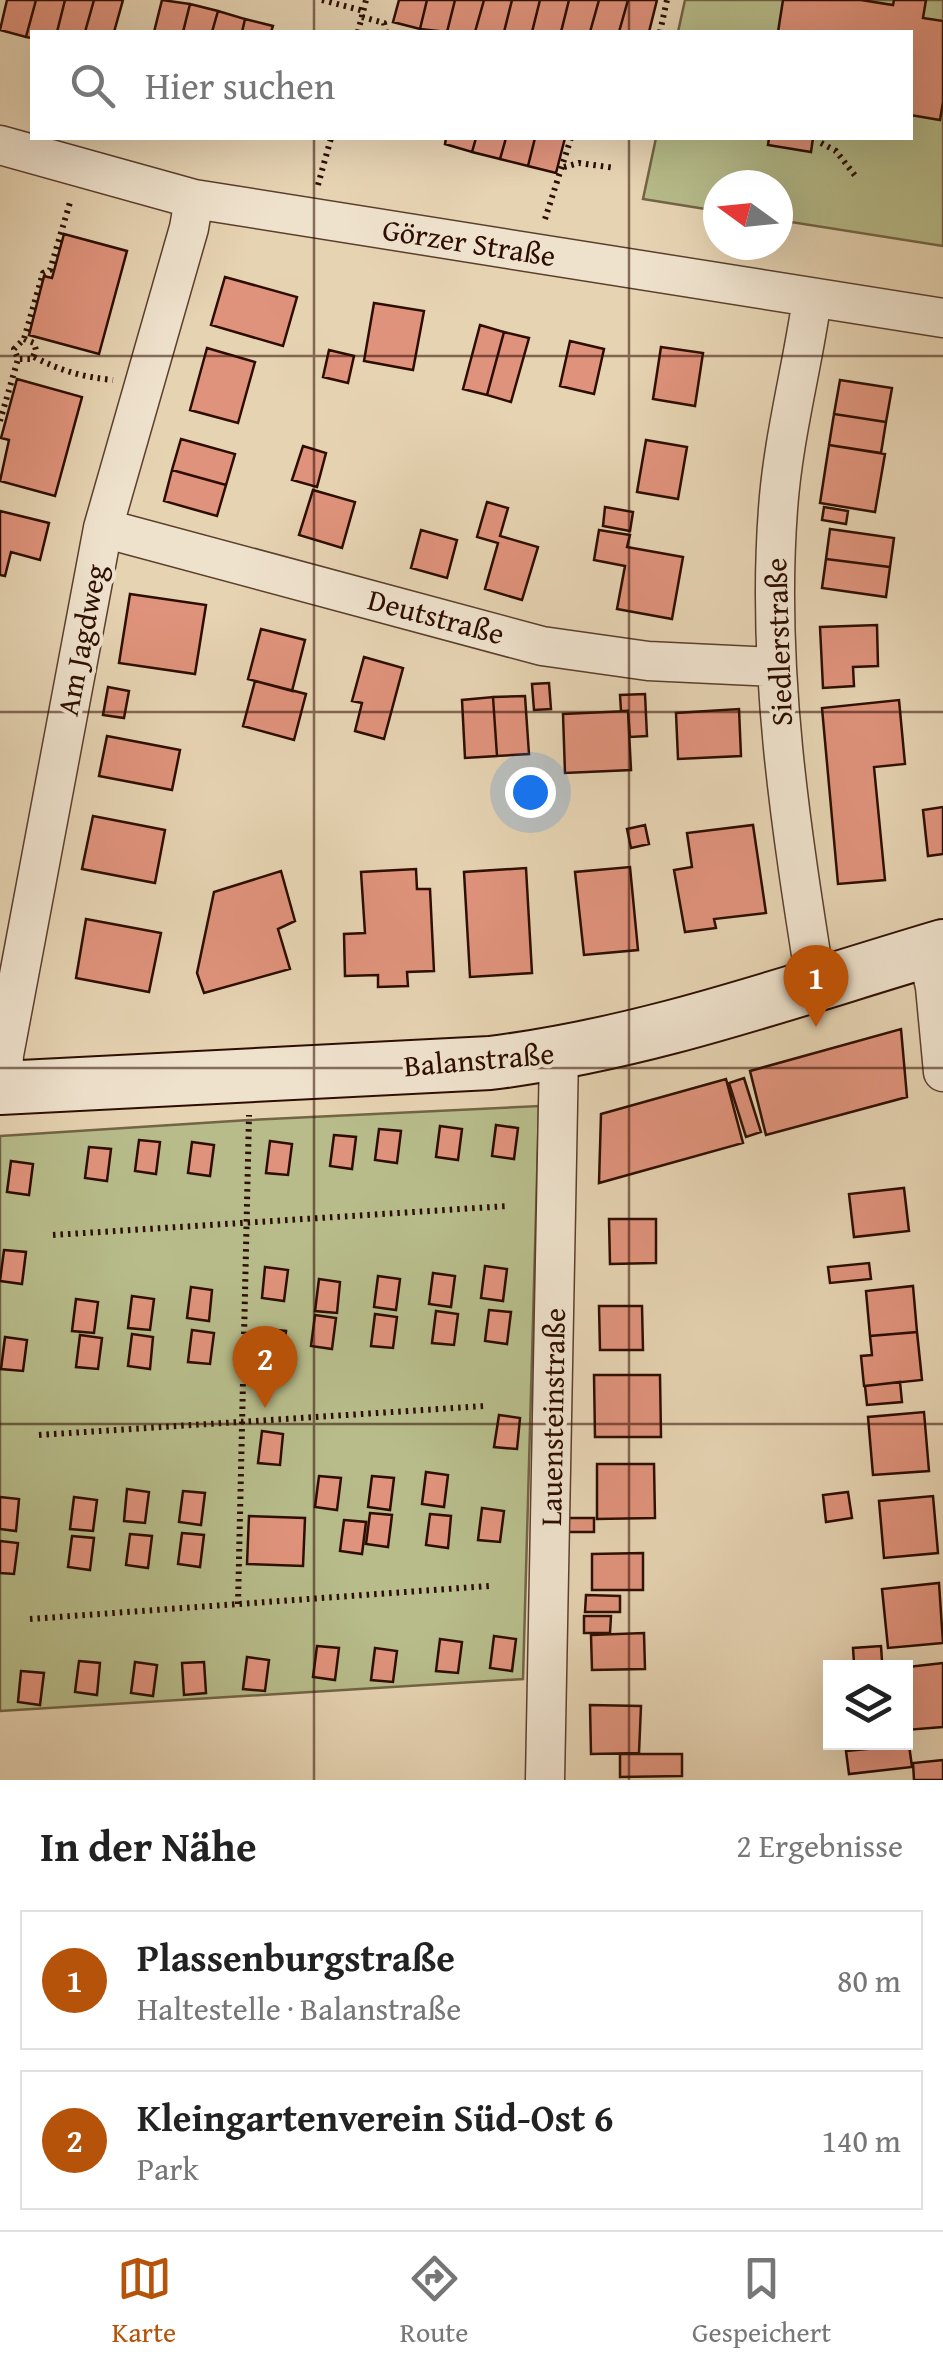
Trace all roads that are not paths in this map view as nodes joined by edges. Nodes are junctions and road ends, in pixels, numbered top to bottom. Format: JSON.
{"nodes":[{"id":1,"x":0,"y":144,"type":"edge"},
{"id":2,"x":194,"y":199,"type":"junction"},
{"id":3,"x":812,"y":299,"type":"junction"},
{"id":4,"x":943,"y":318,"type":"edge"},
{"id":5,"x":104,"y":528,"type":"junction"},
{"id":6,"x":776,"y":667,"type":"junction"},
{"id":7,"x":935,"y":948,"type":"edge"},
{"id":8,"x":816,"y":986,"type":"junction"},
{"id":9,"x":558,"y":1054,"type":"junction"},
{"id":10,"x":943,"y":1072,"type":"edge"},
{"id":11,"x":1,"y":1088,"type":"edge"},
{"id":12,"x":545,"y":1780,"type":"edge"}],
"edges":[{"from":1,"to":2,"type":"street","name":"Görzer Straße"},
{"from":2,"to":3,"type":"street","name":"Görzer Straße"},
{"from":2,"to":5,"type":"street","name":"Am Jagdweg"},
{"from":3,"to":4,"type":"street","name":"Görzer Straße"},
{"from":3,"to":6,"type":"street","name":"Siedlerstraße"},
{"from":5,"to":6,"type":"street","name":"Deutstraße"},
{"from":5,"to":11,"type":"street","name":"Am Jagdweg"},
{"from":6,"to":8,"type":"street","name":"Siedlerstraße"},
{"from":7,"to":8,"type":"street","name":"Balanstraße"},
{"from":7,"to":10,"type":"street"},
{"from":8,"to":9,"type":"street","name":"Balanstraße"},
{"from":9,"to":11,"type":"street","name":"Balanstraße"},
{"from":9,"to":12,"type":"street","name":"Lauensteinstraße"}]}
